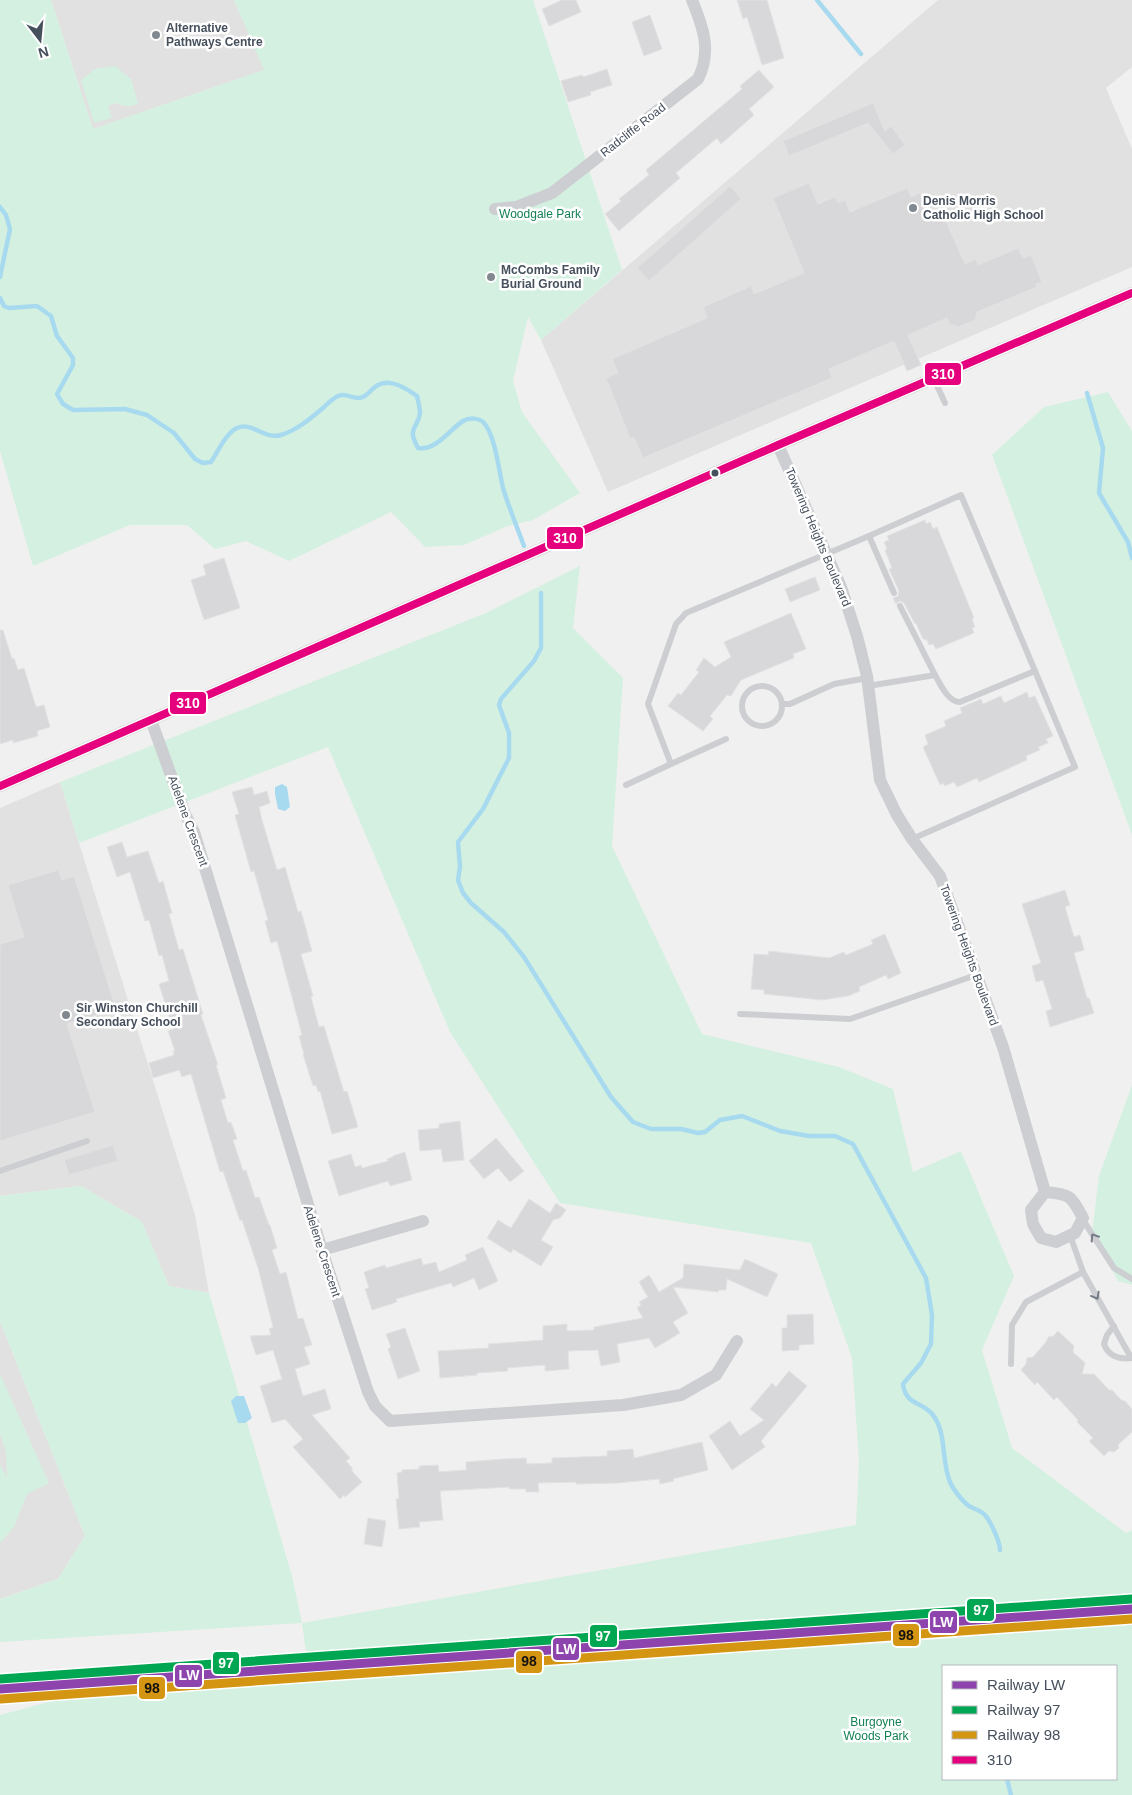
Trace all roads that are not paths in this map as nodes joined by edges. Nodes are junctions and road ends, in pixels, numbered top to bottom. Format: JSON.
{"nodes":[{"id":1,"x":693,"y":1,"type":"edge"},
{"id":2,"x":494,"y":209,"type":"dead end"},
{"id":3,"x":1132,"y":292,"type":"edge"},
{"id":4,"x":934,"y":379,"type":"junction"},
{"id":5,"x":945,"y":403,"type":"dead end"},
{"id":6,"x":778,"y":445,"type":"junction"},
{"id":7,"x":870,"y":536,"type":"junction"},
{"id":8,"x":826,"y":554,"type":"junction"},
{"id":9,"x":894,"y":593,"type":"dead end"},
{"id":10,"x":900,"y":606,"type":"dead end"},
{"id":11,"x":1036,"y":671,"type":"junction"},
{"id":12,"x":935,"y":675,"type":"junction"},
{"id":13,"x":868,"y":682,"type":"junction"},
{"id":14,"x":782,"y":704,"type":"junction"},
{"id":15,"x":151,"y":720,"type":"junction"},
{"id":16,"x":726,"y":738,"type":"dead end"},
{"id":17,"x":671,"y":764,"type":"junction"},
{"id":18,"x":626,"y":785,"type":"dead end"},
{"id":19,"x":0,"y":786,"type":"edge"},
{"id":20,"x":912,"y":839,"type":"junction"},
{"id":21,"x":976,"y":975,"type":"junction"},
{"id":22,"x":740,"y":1014,"type":"dead end"},
{"id":23,"x":87,"y":1141,"type":"dead end"},
{"id":24,"x":0,"y":1171,"type":"edge"},
{"id":25,"x":1046,"y":1192,"type":"junction"},
{"id":26,"x":1082,"y":1218,"type":"junction"},
{"id":27,"x":423,"y":1221,"type":"dead end"},
{"id":28,"x":1070,"y":1236,"type":"junction"},
{"id":29,"x":322,"y":1250,"type":"junction"},
{"id":30,"x":1083,"y":1272,"type":"junction"},
{"id":31,"x":1132,"y":1279,"type":"edge"},
{"id":32,"x":1114,"y":1326,"type":"junction"},
{"id":33,"x":737,"y":1341,"type":"dead end"},
{"id":34,"x":1132,"y":1357,"type":"edge"},
{"id":35,"x":1011,"y":1364,"type":"dead end"}],
"edges":[{"from":1,"to":2,"type":"street","name":"Radcliffe Road"},
{"from":3,"to":4,"type":"street"},
{"from":4,"to":5,"type":"lane"},
{"from":4,"to":6,"type":"street"},
{"from":6,"to":8,"type":"street","name":"Towering Heights Boulevard"},
{"from":6,"to":15,"type":"street"},
{"from":7,"to":8,"type":"lane"},
{"from":7,"to":9,"type":"lane"},
{"from":7,"to":11,"type":"lane"},
{"from":8,"to":13,"type":"street","name":"Towering Heights Boulevard"},
{"from":8,"to":17,"type":"lane"},
{"from":10,"to":12,"type":"lane"},
{"from":11,"to":12,"type":"lane"},
{"from":11,"to":20,"type":"lane"},
{"from":12,"to":13,"type":"lane"},
{"from":13,"to":14,"type":"lane"},
{"from":13,"to":20,"type":"street","name":"Towering Heights Boulevard"},
{"from":14,"to":14,"type":"lane"},
{"from":15,"to":19,"type":"street"},
{"from":15,"to":29,"type":"street","name":"Adelene Crescent"},
{"from":16,"to":17,"type":"lane"},
{"from":17,"to":18,"type":"lane"},
{"from":20,"to":21,"type":"street","name":"Towering Heights Boulevard"},
{"from":21,"to":22,"type":"lane"},
{"from":21,"to":25,"type":"street","name":"Towering Heights Boulevard"},
{"from":23,"to":24,"type":"lane"},
{"from":25,"to":26,"type":"street"},
{"from":25,"to":28,"type":"street"},
{"from":26,"to":28,"type":"street"},
{"from":31,"to":26,"type":"lane","one_way":true},
{"from":27,"to":29,"type":"street"},
{"from":28,"to":30,"type":"lane"},
{"from":29,"to":33,"type":"street","name":"Adelene Crescent"},
{"from":30,"to":32,"type":"lane","one_way":true},
{"from":30,"to":35,"type":"lane"},
{"from":32,"to":34,"type":"lane"},
{"from":32,"to":34,"type":"lane"}]}
